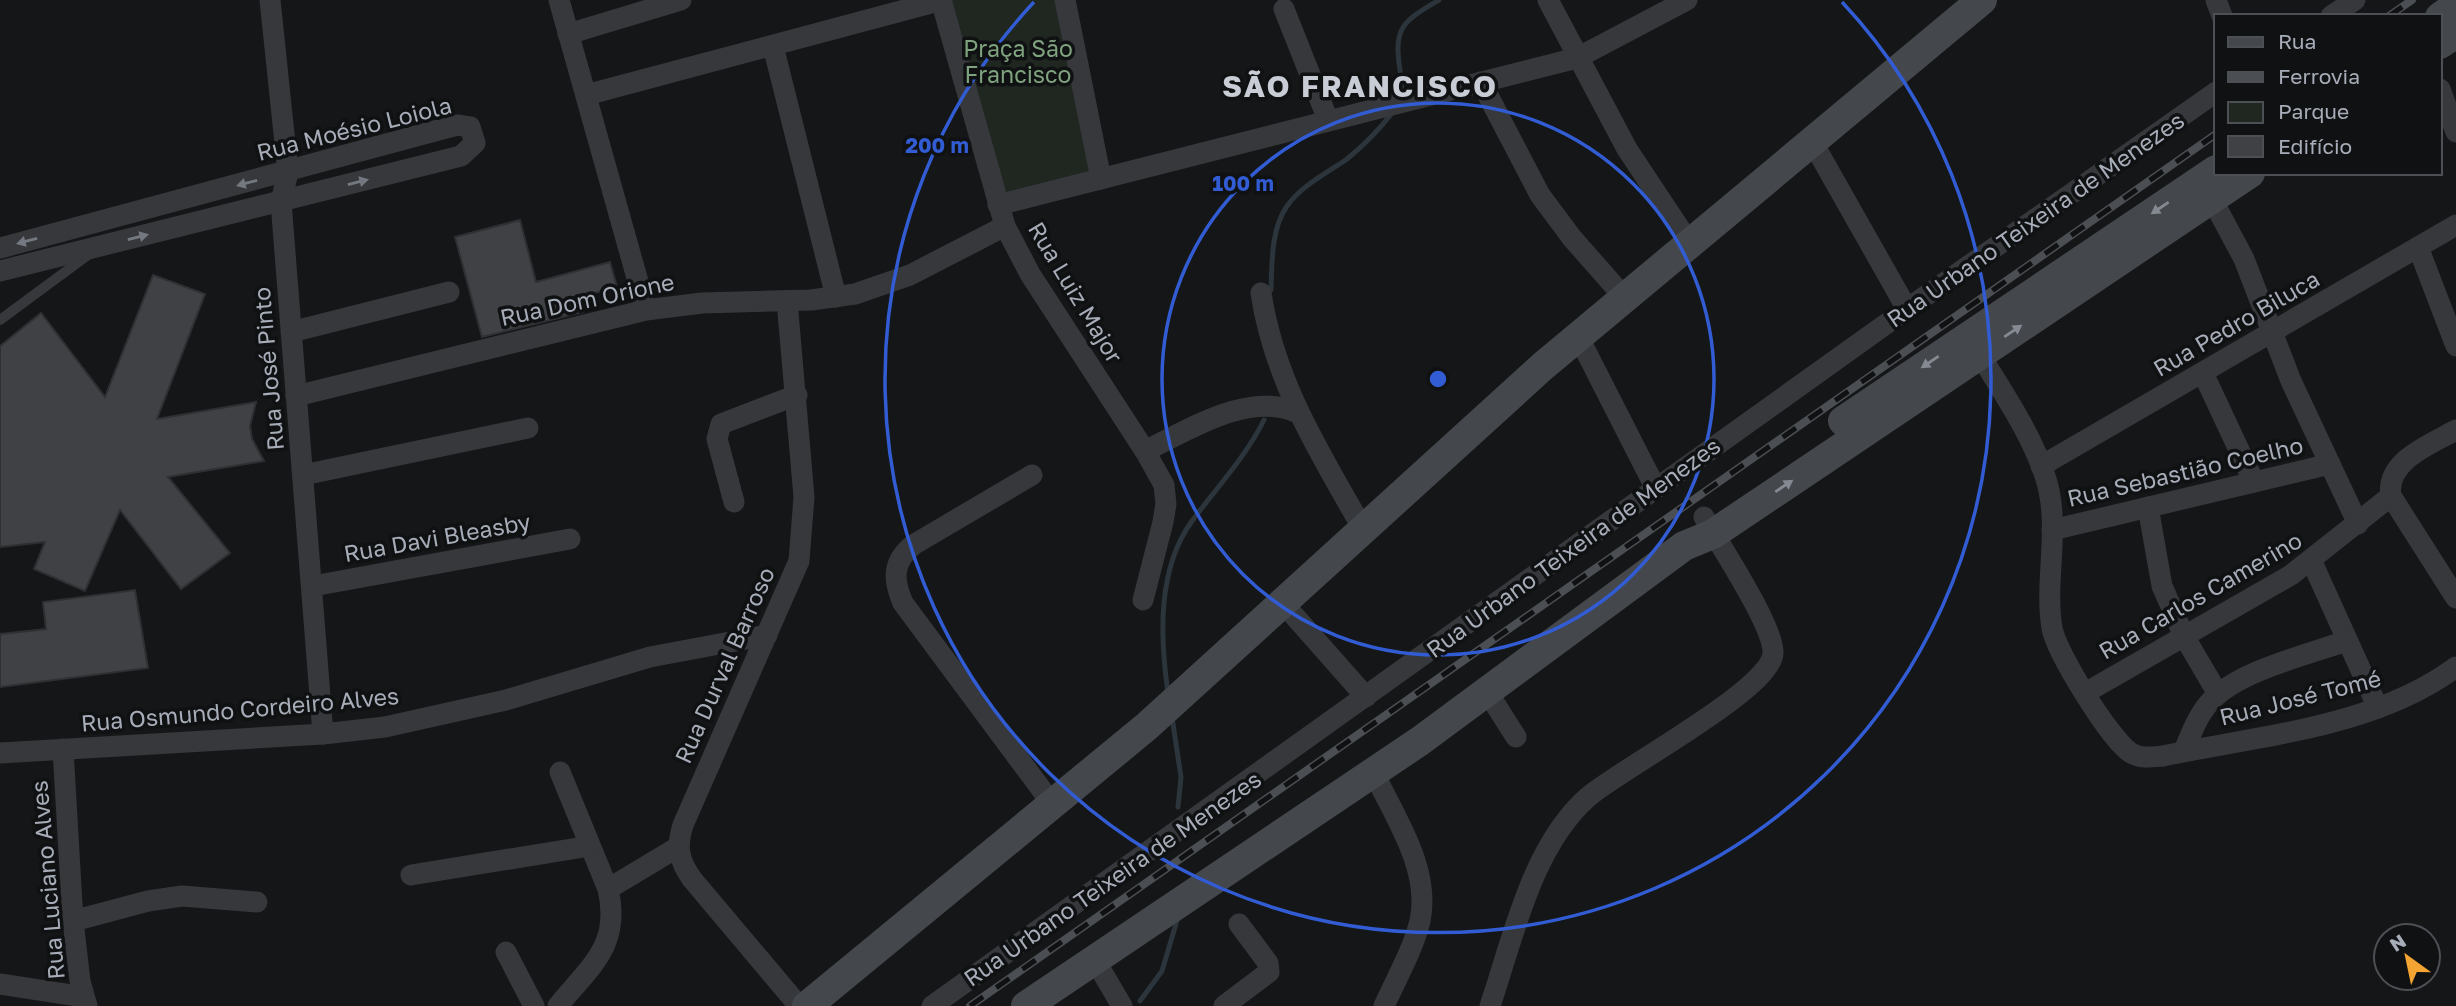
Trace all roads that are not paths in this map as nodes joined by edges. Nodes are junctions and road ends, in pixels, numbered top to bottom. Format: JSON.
{"nodes":[{"id":1,"x":270,"y":0,"type":"edge"},
{"id":2,"x":559,"y":0,"type":"edge"},
{"id":3,"x":681,"y":0,"type":"edge"},
{"id":4,"x":942,"y":0,"type":"edge"},
{"id":5,"x":1065,"y":0,"type":"edge"},
{"id":6,"x":1548,"y":0,"type":"edge"},
{"id":7,"x":1687,"y":0,"type":"edge"},
{"id":8,"x":1982,"y":0,"type":"edge"},
{"id":9,"x":2355,"y":0,"type":"edge"},
{"id":10,"x":1284,"y":9,"type":"dead end"},
{"id":11,"x":2334,"y":14,"type":"edge"},
{"id":12,"x":568,"y":34,"type":"junction"},
{"id":13,"x":773,"y":46,"type":"junction"},
{"id":14,"x":1577,"y":58,"type":"junction"},
{"id":15,"x":1480,"y":82,"type":"junction"},
{"id":16,"x":2214,"y":93,"type":"edge"},
{"id":17,"x":2442,"y":94,"type":"edge"},
{"id":18,"x":586,"y":95,"type":"junction"},
{"id":19,"x":1328,"y":120,"type":"junction"},
{"id":20,"x":2456,"y":131,"type":"edge"},
{"id":21,"x":1813,"y":143,"type":"junction"},
{"id":22,"x":288,"y":172,"type":"junction"},
{"id":23,"x":2242,"y":175,"type":"edge"},
{"id":24,"x":1101,"y":179,"type":"junction"},
{"id":25,"x":2210,"y":183,"type":"edge"},
{"id":26,"x":281,"y":202,"type":"junction"},
{"id":27,"x":998,"y":205,"type":"junction"},
{"id":28,"x":2456,"y":225,"type":"edge"},
{"id":29,"x":1005,"y":226,"type":"junction"},
{"id":30,"x":1690,"y":244,"type":"junction"},
{"id":31,"x":99,"y":247,"type":"junction"},
{"id":32,"x":2418,"y":247,"type":"junction"},
{"id":33,"x":0,"y":248,"type":"edge"},
{"id":34,"x":0,"y":271,"type":"edge"},
{"id":35,"x":449,"y":292,"type":"dead end"},
{"id":36,"x":1261,"y":293,"type":"dead end"},
{"id":37,"x":836,"y":297,"type":"junction"},
{"id":38,"x":1624,"y":297,"type":"junction"},
{"id":39,"x":787,"y":300,"type":"junction"},
{"id":40,"x":1906,"y":309,"type":"junction"},
{"id":41,"x":646,"y":310,"type":"junction"},
{"id":42,"x":0,"y":320,"type":"edge"},
{"id":43,"x":291,"y":332,"type":"junction"},
{"id":44,"x":2273,"y":332,"type":"junction"},
{"id":45,"x":1578,"y":336,"type":"junction"},
{"id":46,"x":1974,"y":344,"type":"junction"},
{"id":47,"x":2456,"y":346,"type":"edge"},
{"id":48,"x":2203,"y":373,"type":"junction"},
{"id":49,"x":797,"y":395,"type":"junction"},
{"id":50,"x":296,"y":396,"type":"junction"},
{"id":51,"x":1298,"y":413,"type":"junction"},
{"id":52,"x":528,"y":428,"type":"dead end"},
{"id":53,"x":2456,"y":430,"type":"edge"},
{"id":54,"x":1146,"y":451,"type":"junction"},
{"id":55,"x":2330,"y":464,"type":"junction"},
{"id":56,"x":2041,"y":466,"type":"junction"},
{"id":57,"x":303,"y":475,"type":"junction"},
{"id":58,"x":1032,"y":475,"type":"dead end"},
{"id":59,"x":2254,"y":482,"type":"junction"},
{"id":60,"x":1655,"y":487,"type":"junction"},
{"id":61,"x":2391,"y":496,"type":"junction"},
{"id":62,"x":734,"y":502,"type":"dead end"},
{"id":63,"x":2148,"y":507,"type":"junction"},
{"id":64,"x":2358,"y":524,"type":"junction"},
{"id":65,"x":1708,"y":526,"type":"junction"},
{"id":66,"x":1363,"y":529,"type":"junction"},
{"id":67,"x":2052,"y":530,"type":"junction"},
{"id":68,"x":570,"y":539,"type":"dead end"},
{"id":69,"x":2312,"y":562,"type":"junction"},
{"id":70,"x":313,"y":586,"type":"junction"},
{"id":71,"x":2456,"y":598,"type":"edge"},
{"id":72,"x":1143,"y":600,"type":"dead end"},
{"id":73,"x":1283,"y":603,"type":"junction"},
{"id":74,"x":767,"y":635,"type":"junction"},
{"id":75,"x":2185,"y":636,"type":"junction"},
{"id":76,"x":2346,"y":641,"type":"junction"},
{"id":77,"x":2456,"y":667,"type":"edge"},
{"id":78,"x":1488,"y":693,"type":"junction"},
{"id":79,"x":2085,"y":693,"type":"junction"},
{"id":80,"x":2218,"y":694,"type":"junction"},
{"id":81,"x":1366,"y":697,"type":"junction"},
{"id":82,"x":2378,"y":708,"type":"junction"},
{"id":83,"x":323,"y":734,"type":"junction"},
{"id":84,"x":1516,"y":737,"type":"dead end"},
{"id":85,"x":64,"y":749,"type":"junction"},
{"id":86,"x":2184,"y":751,"type":"junction"},
{"id":87,"x":0,"y":753,"type":"edge"},
{"id":88,"x":2148,"y":758,"type":"joint"},
{"id":89,"x":560,"y":772,"type":"dead end"},
{"id":90,"x":1374,"y":773,"type":"junction"},
{"id":91,"x":1053,"y":805,"type":"junction"},
{"id":92,"x":590,"y":846,"type":"junction"},
{"id":93,"x":678,"y":848,"type":"junction"},
{"id":94,"x":411,"y":875,"type":"dead end"},
{"id":95,"x":608,"y":890,"type":"junction"},
{"id":96,"x":257,"y":902,"type":"dead end"},
{"id":97,"x":73,"y":921,"type":"junction"},
{"id":98,"x":1239,"y":924,"type":"dead end"},
{"id":99,"x":506,"y":952,"type":"dead end"},
{"id":100,"x":1095,"y":960,"type":"junction"},
{"id":101,"x":0,"y":984,"type":"edge"},
{"id":102,"x":85,"y":1001,"type":"edge"},
{"id":103,"x":534,"y":1006,"type":"edge"},
{"id":104,"x":558,"y":1006,"type":"edge"},
{"id":105,"x":799,"y":1006,"type":"edge"},
{"id":106,"x":807,"y":1006,"type":"edge"},
{"id":107,"x":932,"y":1006,"type":"edge"},
{"id":108,"x":1026,"y":1006,"type":"edge"},
{"id":109,"x":1122,"y":1006,"type":"edge"},
{"id":110,"x":1224,"y":1006,"type":"edge"},
{"id":111,"x":1384,"y":1006,"type":"edge"},
{"id":112,"x":1490,"y":1006,"type":"edge"}],
"edges":[{"from":1,"to":22,"type":"street","name":"Rua José Pinto"},
{"from":2,"to":12,"type":"street"},
{"from":3,"to":12,"type":"street"},
{"from":4,"to":13,"type":"street"},
{"from":4,"to":27,"type":"street","name":"Rua Luiz Major"},
{"from":5,"to":24,"type":"street"},
{"from":6,"to":14,"type":"street"},
{"from":7,"to":14,"type":"street"},
{"from":8,"to":21,"type":"street"},
{"from":9,"to":11,"type":"street"},
{"from":10,"to":19,"type":"street"},
{"from":12,"to":18,"type":"street"},
{"from":13,"to":18,"type":"street"},
{"from":13,"to":37,"type":"street"},
{"from":14,"to":15,"type":"street"},
{"from":14,"to":30,"type":"street"},
{"from":15,"to":19,"type":"street"},
{"from":15,"to":38,"type":"street"},
{"from":16,"to":40,"type":"street","name":"Rua Urbano Teixeira de Menezes"},
{"from":17,"to":20,"type":"street"},
{"from":18,"to":41,"type":"street"},
{"from":19,"to":24,"type":"street"},
{"from":21,"to":30,"type":"street"},
{"from":21,"to":40,"type":"street"},
{"from":22,"to":26,"type":"street","name":"Rua José Pinto"},
{"from":26,"to":22,"type":"street","name":"Rua Moésio Loiola","one_way":true},
{"from":22,"to":33,"type":"street","name":"Rua Moésio Loiola","one_way":true},
{"from":23,"to":25,"type":"street"},
{"from":24,"to":27,"type":"street"},
{"from":25,"to":44,"type":"street"},
{"from":25,"to":46,"type":"street"},
{"from":31,"to":26,"type":"street","name":"Rua Moésio Loiola","one_way":true},
{"from":26,"to":43,"type":"street","name":"Rua José Pinto"},
{"from":27,"to":29,"type":"street","name":"Rua Luiz Major"},
{"from":28,"to":32,"type":"street","name":"Rua Pedro Biluca"},
{"from":29,"to":37,"type":"street","name":"Rua Dom Orione"},
{"from":29,"to":54,"type":"street","name":"Rua Luiz Major"},
{"from":30,"to":38,"type":"street"},
{"from":31,"to":34,"type":"street","name":"Rua Moésio Loiola"},
{"from":31,"to":42,"type":"lane"},
{"from":32,"to":44,"type":"street","name":"Rua Pedro Biluca"},
{"from":32,"to":47,"type":"street"},
{"from":35,"to":43,"type":"street"},
{"from":36,"to":51,"type":"street"},
{"from":37,"to":39,"type":"street","name":"Rua Dom Orione"},
{"from":38,"to":45,"type":"street"},
{"from":39,"to":41,"type":"street","name":"Rua Dom Orione"},
{"from":39,"to":49,"type":"street","name":"Rua Durval Barroso"},
{"from":40,"to":60,"type":"street","name":"Rua Urbano Teixeira de Menezes"},
{"from":41,"to":50,"type":"street","name":"Rua Dom Orione"},
{"from":43,"to":50,"type":"street","name":"Rua José Pinto"},
{"from":44,"to":48,"type":"street","name":"Rua Pedro Biluca"},
{"from":44,"to":55,"type":"street"},
{"from":45,"to":60,"type":"street"},
{"from":45,"to":66,"type":"street"},
{"from":46,"to":56,"type":"street","name":"Rua Sebastião Coelho"},
{"from":46,"to":65,"type":"street"},
{"from":48,"to":56,"type":"street","name":"Rua Pedro Biluca"},
{"from":48,"to":59,"type":"street"},
{"from":49,"to":62,"type":"street"},
{"from":49,"to":74,"type":"street","name":"Rua Durval Barroso"},
{"from":50,"to":57,"type":"street","name":"Rua José Pinto"},
{"from":51,"to":54,"type":"street"},
{"from":51,"to":66,"type":"street"},
{"from":52,"to":57,"type":"street"},
{"from":53,"to":61,"type":"street"},
{"from":54,"to":72,"type":"street","name":"Rua Luiz Major"},
{"from":55,"to":59,"type":"street","name":"Rua Sebastião Coelho"},
{"from":55,"to":64,"type":"street"},
{"from":56,"to":67,"type":"street","name":"Rua Sebastião Coelho"},
{"from":57,"to":70,"type":"street","name":"Rua José Pinto"},
{"from":58,"to":91,"type":"street"},
{"from":59,"to":63,"type":"street","name":"Rua Sebastião Coelho"},
{"from":60,"to":81,"type":"street","name":"Rua Urbano Teixeira de Menezes"},
{"from":61,"to":64,"type":"street","name":"Rua Carlos Camerino"},
{"from":61,"to":71,"type":"street"},
{"from":63,"to":67,"type":"street","name":"Rua Sebastião Coelho"},
{"from":63,"to":75,"type":"street"},
{"from":64,"to":69,"type":"street","name":"Rua Carlos Camerino"},
{"from":65,"to":78,"type":"street"},
{"from":65,"to":112,"type":"street"},
{"from":66,"to":73,"type":"street"},
{"from":67,"to":79,"type":"street","name":"Rua Sebastião Coelho"},
{"from":68,"to":70,"type":"street","name":"Rua Davi Bleasby"},
{"from":69,"to":75,"type":"street","name":"Rua Carlos Camerino"},
{"from":69,"to":76,"type":"street"},
{"from":70,"to":83,"type":"street","name":"Rua José Pinto"},
{"from":73,"to":81,"type":"street"},
{"from":73,"to":91,"type":"street"},
{"from":74,"to":83,"type":"street","name":"Rua Osmundo Cordeiro Alves"},
{"from":74,"to":93,"type":"street","name":"Rua Durval Barroso"},
{"from":75,"to":79,"type":"street","name":"Rua Carlos Camerino"},
{"from":75,"to":80,"type":"street"},
{"from":76,"to":80,"type":"street"},
{"from":76,"to":82,"type":"street"},
{"from":77,"to":82,"type":"street","name":"Rua José Tomé"},
{"from":78,"to":84,"type":"street"},
{"from":78,"to":90,"type":"street"},
{"from":79,"to":88,"type":"street","name":"Rua Sebastião Coelho"},
{"from":80,"to":86,"type":"street"},
{"from":81,"to":107,"type":"street","name":"Rua Urbano Teixeira de Menezes"},
{"from":82,"to":86,"type":"street","name":"Rua José Tomé"},
{"from":83,"to":85,"type":"street","name":"Rua Osmundo Cordeiro Alves"},
{"from":85,"to":87,"type":"street","name":"Rua Osmundo Cordeiro Alves"},
{"from":85,"to":97,"type":"street","name":"Rua Luciano Alves"},
{"from":86,"to":88,"type":"street","name":"Rua José Tomé"},
{"from":89,"to":92,"type":"street"},
{"from":90,"to":100,"type":"street"},
{"from":90,"to":111,"type":"street"},
{"from":91,"to":106,"type":"street"},
{"from":92,"to":94,"type":"street"},
{"from":92,"to":95,"type":"street"},
{"from":93,"to":95,"type":"street"},
{"from":93,"to":105,"type":"street"},
{"from":95,"to":104,"type":"street"},
{"from":96,"to":97,"type":"street"},
{"from":97,"to":102,"type":"street","name":"Rua Luciano Alves"},
{"from":98,"to":110,"type":"street"},
{"from":99,"to":103,"type":"street"},
{"from":100,"to":108,"type":"street"},
{"from":100,"to":109,"type":"street"},
{"from":101,"to":102,"type":"street"}]}
